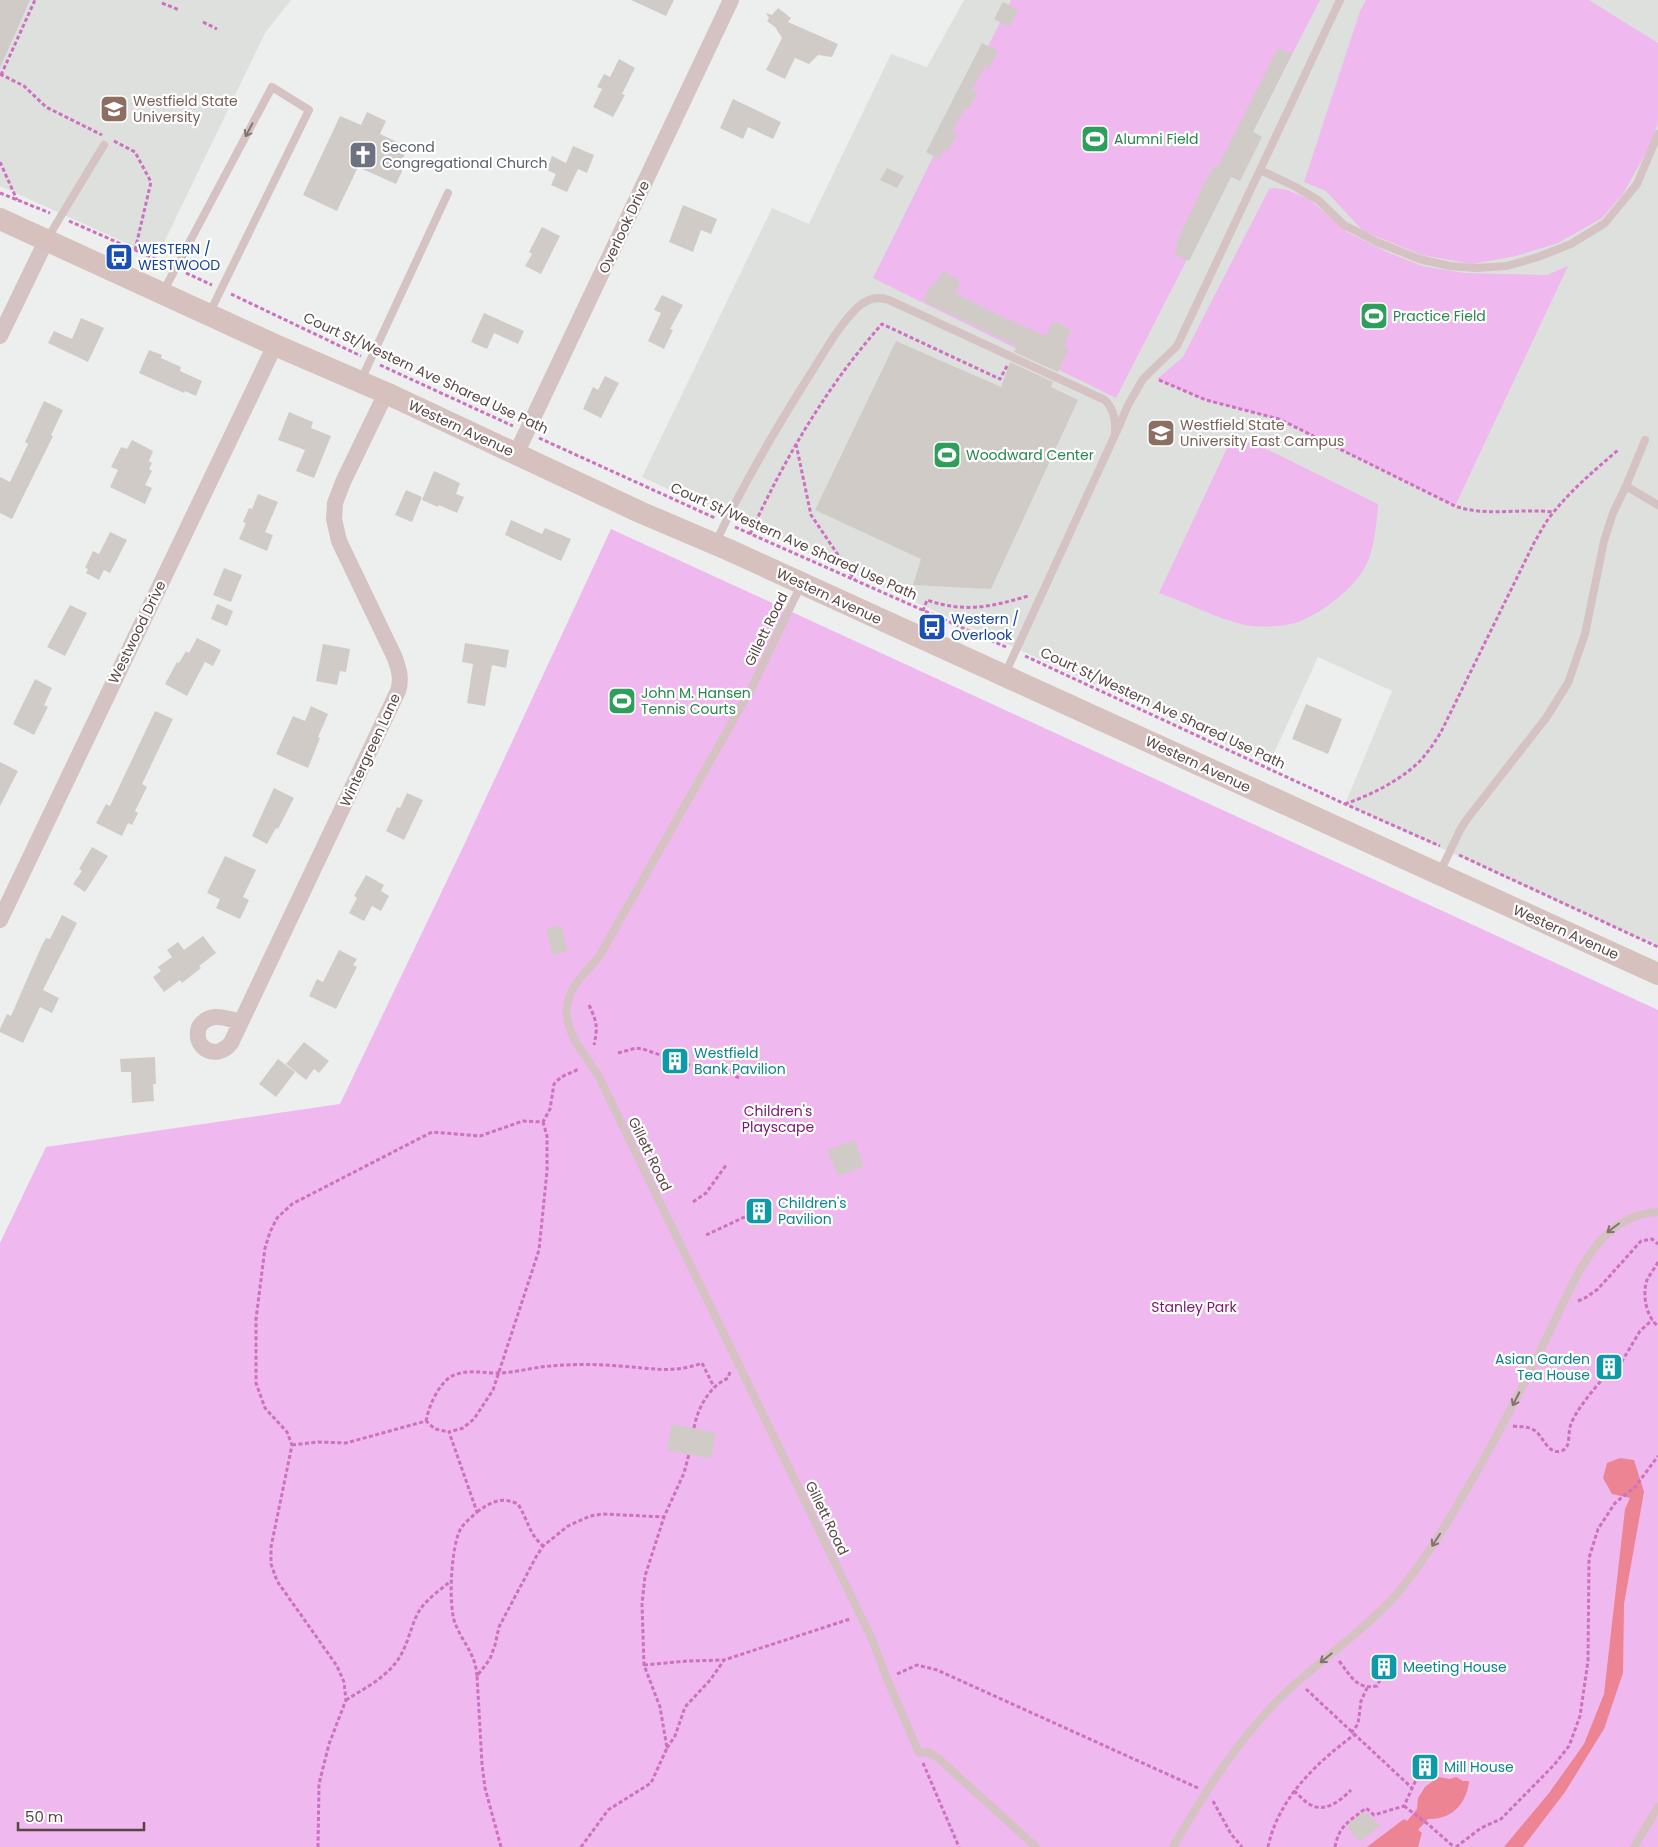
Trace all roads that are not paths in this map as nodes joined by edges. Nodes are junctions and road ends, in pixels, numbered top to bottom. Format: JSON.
{"nodes":[{"id":1,"x":731,"y":0,"type":"edge"},
{"id":2,"x":1340,"y":0,"type":"edge"},
{"id":3,"x":1658,"y":134,"type":"edge"},
{"id":4,"x":104,"y":145,"type":"dead end"},
{"id":5,"x":1260,"y":170,"type":"junction"},
{"id":6,"x":448,"y":193,"type":"dead end"},
{"id":7,"x":0,"y":220,"type":"edge"},
{"id":8,"x":46,"y":241,"type":"junction"},
{"id":9,"x":162,"y":294,"type":"junction"},
{"id":10,"x":208,"y":315,"type":"junction"},
{"id":11,"x":0,"y":336,"type":"edge"},
{"id":12,"x":275,"y":345,"type":"junction"},
{"id":13,"x":360,"y":382,"type":"junction"},
{"id":14,"x":386,"y":393,"type":"junction"},
{"id":15,"x":1115,"y":435,"type":"junction"},
{"id":16,"x":1645,"y":440,"type":"dead end"},
{"id":17,"x":516,"y":454,"type":"junction"},
{"id":18,"x":1626,"y":486,"type":"junction"},
{"id":19,"x":1658,"y":505,"type":"edge"},
{"id":20,"x":715,"y":544,"type":"junction"},
{"id":21,"x":802,"y":583,"type":"junction"},
{"id":22,"x":1004,"y":676,"type":"junction"},
{"id":23,"x":1439,"y":874,"type":"junction"},
{"id":24,"x":0,"y":920,"type":"edge"},
{"id":25,"x":1658,"y":974,"type":"edge"},
{"id":26,"x":241,"y":1022,"type":"dead end"},
{"id":27,"x":1658,"y":1212,"type":"edge"},
{"id":28,"x":1658,"y":1807,"type":"edge"},
{"id":29,"x":1036,"y":1847,"type":"edge"},
{"id":30,"x":1173,"y":1847,"type":"edge"},
{"id":31,"x":1634,"y":1847,"type":"edge"}],
"edges":[{"from":1,"to":17,"type":"street","name":"Overlook Drive"},
{"from":2,"to":5,"type":"lane"},
{"from":3,"to":5,"type":"lane"},
{"from":4,"to":8,"type":"lane"},
{"from":5,"to":15,"type":"lane"},
{"from":6,"to":13,"type":"lane"},
{"from":7,"to":8,"type":"main road","name":"Western Avenue"},
{"from":8,"to":9,"type":"main road","name":"Western Avenue"},
{"from":8,"to":11,"type":"street"},
{"from":9,"to":10,"type":"main road","name":"Western Avenue"},
{"from":10,"to":9,"type":"lane","one_way":true},
{"from":10,"to":12,"type":"main road","name":"Western Avenue"},
{"from":12,"to":13,"type":"main road","name":"Western Avenue"},
{"from":12,"to":24,"type":"street","name":"Westwood Drive"},
{"from":13,"to":14,"type":"main road","name":"Western Avenue"},
{"from":14,"to":17,"type":"main road","name":"Western Avenue"},
{"from":14,"to":26,"type":"street","name":"Wintergreen Lane"},
{"from":15,"to":20,"type":"lane"},
{"from":15,"to":22,"type":"lane"},
{"from":16,"to":18,"type":"lane"},
{"from":17,"to":20,"type":"main road","name":"Western Avenue"},
{"from":18,"to":19,"type":"lane"},
{"from":18,"to":23,"type":"lane"},
{"from":20,"to":21,"type":"main road","name":"Western Avenue"},
{"from":21,"to":22,"type":"main road","name":"Western Avenue"},
{"from":21,"to":29,"type":"lane","name":"Gillett Road"},
{"from":22,"to":23,"type":"main road","name":"Western Avenue"},
{"from":23,"to":25,"type":"main road","name":"Western Avenue"},
{"from":27,"to":30,"type":"lane","one_way":true},
{"from":28,"to":31,"type":"lane"}]}
